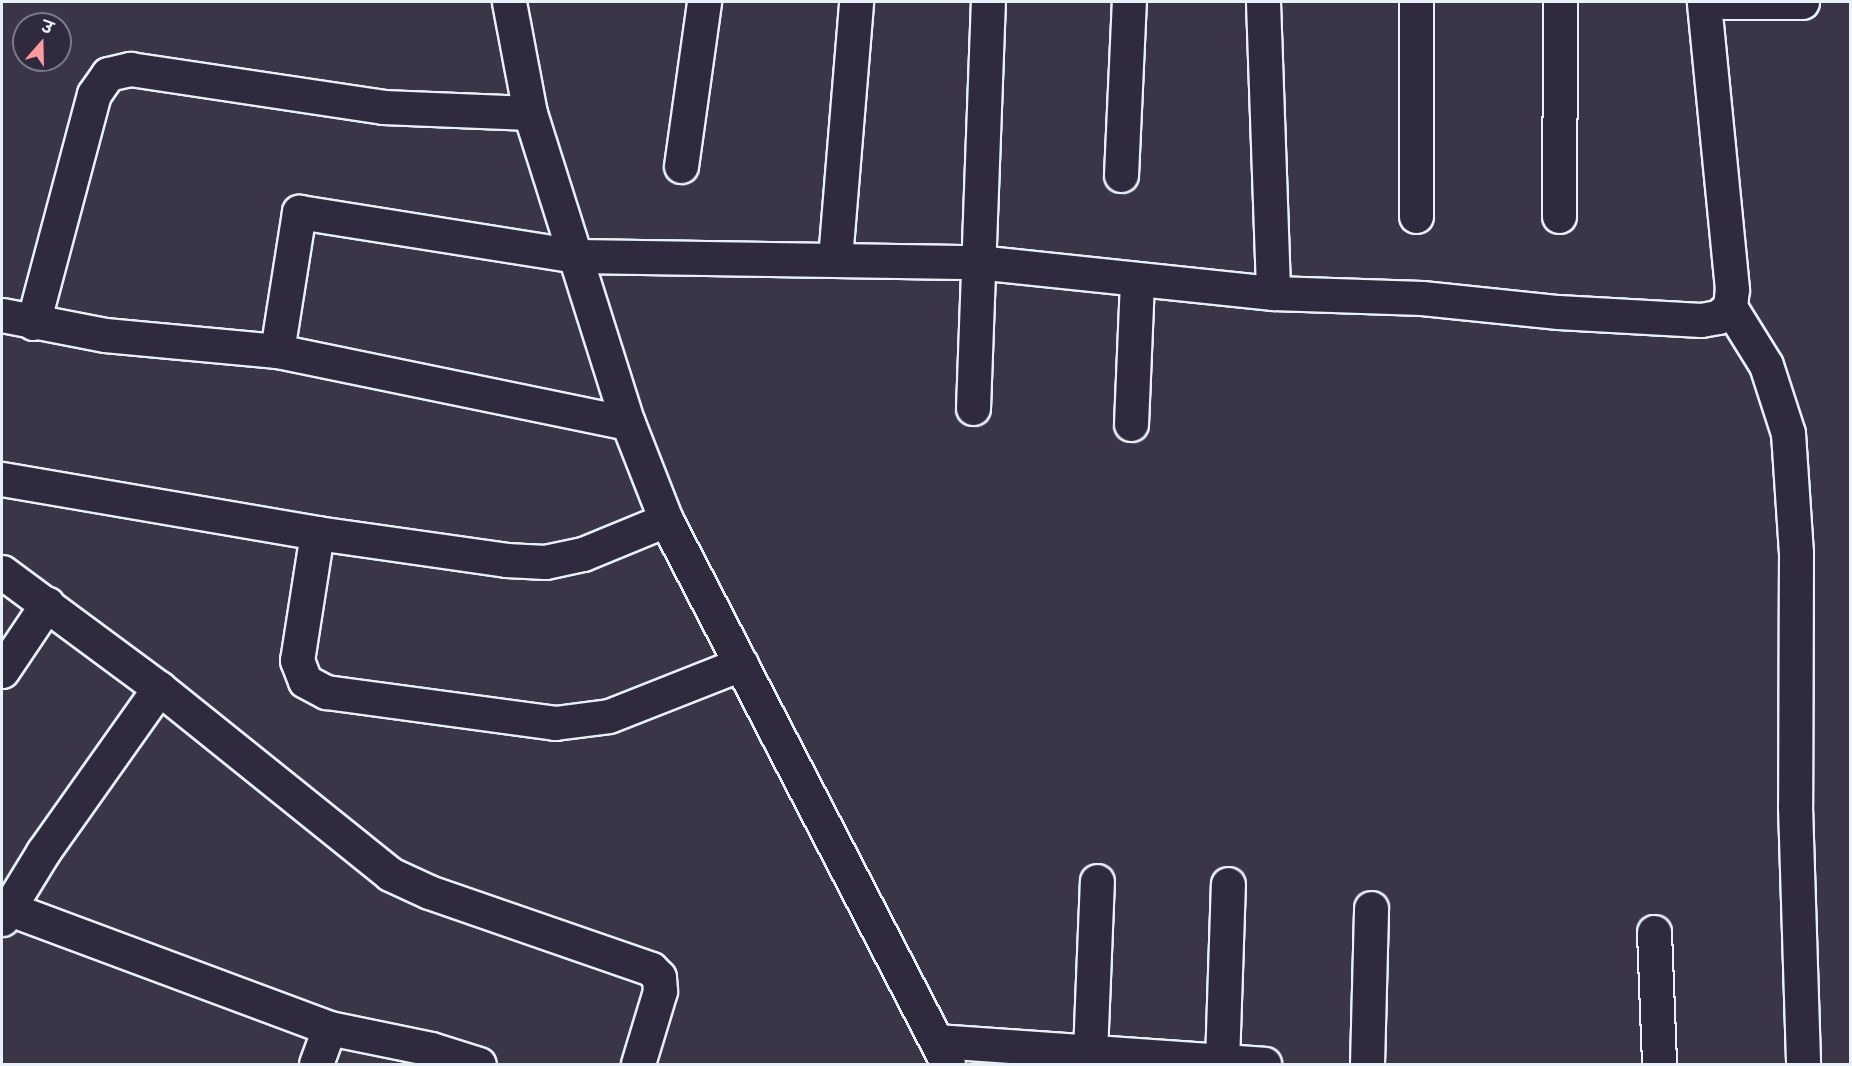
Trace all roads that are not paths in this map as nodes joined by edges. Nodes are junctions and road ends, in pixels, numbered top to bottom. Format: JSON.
{"nodes":[{"id":1,"x":509,"y":2,"type":"edge"},
{"id":2,"x":704,"y":2,"type":"edge"},
{"id":3,"x":856,"y":2,"type":"edge"},
{"id":4,"x":988,"y":2,"type":"edge"},
{"id":5,"x":1129,"y":2,"type":"edge"},
{"id":6,"x":1263,"y":2,"type":"edge"},
{"id":7,"x":1416,"y":2,"type":"edge"},
{"id":8,"x":1560,"y":2,"type":"edge"},
{"id":9,"x":1704,"y":2,"type":"edge"},
{"id":10,"x":1725,"y":2,"type":"edge"},
{"id":11,"x":1802,"y":2,"type":"edge"},
{"id":12,"x":530,"y":113,"type":"junction"},
{"id":13,"x":681,"y":166,"type":"dead end"},
{"id":14,"x":1121,"y":175,"type":"dead end"},
{"id":15,"x":1416,"y":216,"type":"dead end"},
{"id":16,"x":1559,"y":216,"type":"dead end"},
{"id":17,"x":578,"y":256,"type":"junction"},
{"id":18,"x":835,"y":259,"type":"junction"},
{"id":19,"x":977,"y":262,"type":"junction"},
{"id":20,"x":1137,"y":280,"type":"junction"},
{"id":21,"x":1273,"y":293,"type":"junction"},
{"id":22,"x":1730,"y":307,"type":"junction"},
{"id":23,"x":2,"y":315,"type":"edge"},
{"id":24,"x":33,"y":323,"type":"junction"},
{"id":25,"x":277,"y":351,"type":"junction"},
{"id":26,"x":973,"y":408,"type":"dead end"},
{"id":27,"x":628,"y":423,"type":"junction"},
{"id":28,"x":1131,"y":424,"type":"dead end"},
{"id":29,"x":2,"y":480,"type":"edge"},
{"id":30,"x":666,"y":520,"type":"junction"},
{"id":31,"x":317,"y":533,"type":"junction"},
{"id":32,"x":2,"y":572,"type":"edge"},
{"id":33,"x":47,"y":604,"type":"junction"},
{"id":34,"x":741,"y":664,"type":"junction"},
{"id":35,"x":2,"y":671,"type":"edge"},
{"id":36,"x":159,"y":688,"type":"junction"},
{"id":37,"x":1097,"y":881,"type":"dead end"},
{"id":38,"x":1228,"y":884,"type":"dead end"},
{"id":39,"x":1371,"y":908,"type":"dead end"},
{"id":40,"x":4,"y":914,"type":"edge"},
{"id":41,"x":1654,"y":932,"type":"dead end"},
{"id":42,"x":329,"y":1028,"type":"junction"},
{"id":43,"x":943,"y":1053,"type":"edge"},
{"id":44,"x":1090,"y":1053,"type":"junction"},
{"id":45,"x":1222,"y":1062,"type":"junction"},
{"id":46,"x":316,"y":1065,"type":"edge"},
{"id":47,"x":479,"y":1065,"type":"edge"},
{"id":48,"x":638,"y":1065,"type":"edge"},
{"id":49,"x":1264,"y":1065,"type":"edge"},
{"id":50,"x":1367,"y":1065,"type":"edge"},
{"id":51,"x":1659,"y":1065,"type":"edge"},
{"id":52,"x":1803,"y":1065,"type":"edge"}],
"edges":[{"from":1,"to":12,"type":"street"},
{"from":2,"to":13,"type":"street"},
{"from":3,"to":18,"type":"street"},
{"from":4,"to":19,"type":"street"},
{"from":5,"to":14,"type":"street"},
{"from":6,"to":21,"type":"street"},
{"from":7,"to":15,"type":"street"},
{"from":8,"to":16,"type":"street"},
{"from":9,"to":22,"type":"street"},
{"from":10,"to":11,"type":"street"},
{"from":12,"to":17,"type":"street"},
{"from":12,"to":24,"type":"street"},
{"from":17,"to":18,"type":"street"},
{"from":17,"to":25,"type":"street"},
{"from":17,"to":27,"type":"street"},
{"from":18,"to":19,"type":"street"},
{"from":19,"to":20,"type":"street"},
{"from":19,"to":26,"type":"street"},
{"from":20,"to":21,"type":"street"},
{"from":20,"to":28,"type":"street"},
{"from":21,"to":22,"type":"street"},
{"from":22,"to":52,"type":"street"},
{"from":23,"to":24,"type":"street"},
{"from":24,"to":25,"type":"street"},
{"from":25,"to":27,"type":"street"},
{"from":27,"to":30,"type":"street"},
{"from":29,"to":31,"type":"street"},
{"from":30,"to":31,"type":"street"},
{"from":30,"to":34,"type":"street"},
{"from":31,"to":34,"type":"street"},
{"from":32,"to":33,"type":"street"},
{"from":33,"to":35,"type":"street"},
{"from":33,"to":36,"type":"street"},
{"from":34,"to":43,"type":"street"},
{"from":36,"to":40,"type":"street"},
{"from":36,"to":48,"type":"street"},
{"from":37,"to":44,"type":"street"},
{"from":38,"to":45,"type":"street"},
{"from":39,"to":50,"type":"street"},
{"from":40,"to":42,"type":"street"},
{"from":41,"to":51,"type":"street"},
{"from":42,"to":46,"type":"street"},
{"from":42,"to":47,"type":"street"},
{"from":43,"to":44,"type":"street"},
{"from":44,"to":45,"type":"street"},
{"from":45,"to":49,"type":"street"}]}
